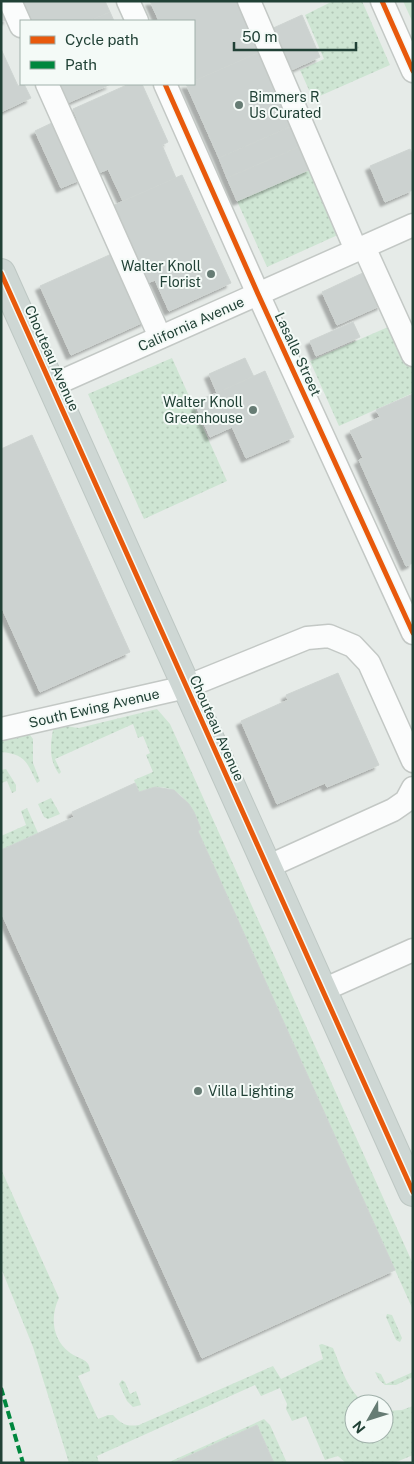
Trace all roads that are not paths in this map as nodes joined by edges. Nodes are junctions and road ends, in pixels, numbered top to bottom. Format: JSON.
{"nodes":[{"id":1,"x":10,"y":1,"type":"edge"},
{"id":2,"x":128,"y":1,"type":"edge"},
{"id":3,"x":249,"y":1,"type":"edge"},
{"id":4,"x":382,"y":1,"type":"edge"},
{"id":5,"x":137,"y":20,"type":"edge"},
{"id":6,"x":20,"y":24,"type":"edge"},
{"id":7,"x":413,"y":71,"type":"edge"},
{"id":8,"x":47,"y":85,"type":"edge"},
{"id":9,"x":165,"y":85,"type":"edge"},
{"id":10,"x":413,"y":224,"type":"edge"},
{"id":11,"x":360,"y":248,"type":"junction"},
{"id":12,"x":1,"y":273,"type":"edge"},
{"id":13,"x":258,"y":294,"type":"junction"},
{"id":14,"x":160,"y":337,"type":"junction"},
{"id":15,"x":413,"y":355,"type":"edge"},
{"id":16,"x":51,"y":386,"type":"junction"},
{"id":17,"x":404,"y":591,"type":"edge"},
{"id":18,"x":413,"y":633,"type":"edge"},
{"id":19,"x":186,"y":687,"type":"junction"},
{"id":20,"x":1,"y":729,"type":"edge"},
{"id":21,"x":413,"y":761,"type":"edge"},
{"id":22,"x":413,"y":788,"type":"edge"},
{"id":23,"x":267,"y":867,"type":"junction"},
{"id":24,"x":413,"y":950,"type":"edge"},
{"id":25,"x":323,"y":990,"type":"junction"},
{"id":26,"x":413,"y":1192,"type":"edge"}],
"edges":[{"from":1,"to":6,"type":"street"},
{"from":2,"to":5,"type":"street"},
{"from":3,"to":11,"type":"street"},
{"from":4,"to":7,"type":"street"},
{"from":8,"to":14,"type":"street"},
{"from":9,"to":13,"type":"street","name":"Lasalle Street"},
{"from":10,"to":11,"type":"street","name":"California Avenue"},
{"from":11,"to":13,"type":"street","name":"California Avenue"},
{"from":11,"to":15,"type":"street"},
{"from":12,"to":16,"type":"main road","name":"Chouteau Avenue"},
{"from":13,"to":14,"type":"street","name":"California Avenue"},
{"from":13,"to":17,"type":"street","name":"Lasalle Street"},
{"from":14,"to":16,"type":"street","name":"California Avenue"},
{"from":16,"to":19,"type":"main road","name":"Chouteau Avenue"},
{"from":17,"to":18,"type":"street","name":"Lasalle Street"},
{"from":19,"to":20,"type":"street","name":"South Ewing Avenue"},
{"from":19,"to":21,"type":"street","name":"South Ewing Avenue"},
{"from":19,"to":23,"type":"main road","name":"Chouteau Avenue"},
{"from":22,"to":23,"type":"street"},
{"from":23,"to":25,"type":"main road","name":"Chouteau Avenue"},
{"from":24,"to":25,"type":"street"},
{"from":25,"to":26,"type":"main road","name":"Chouteau Avenue"}]}
